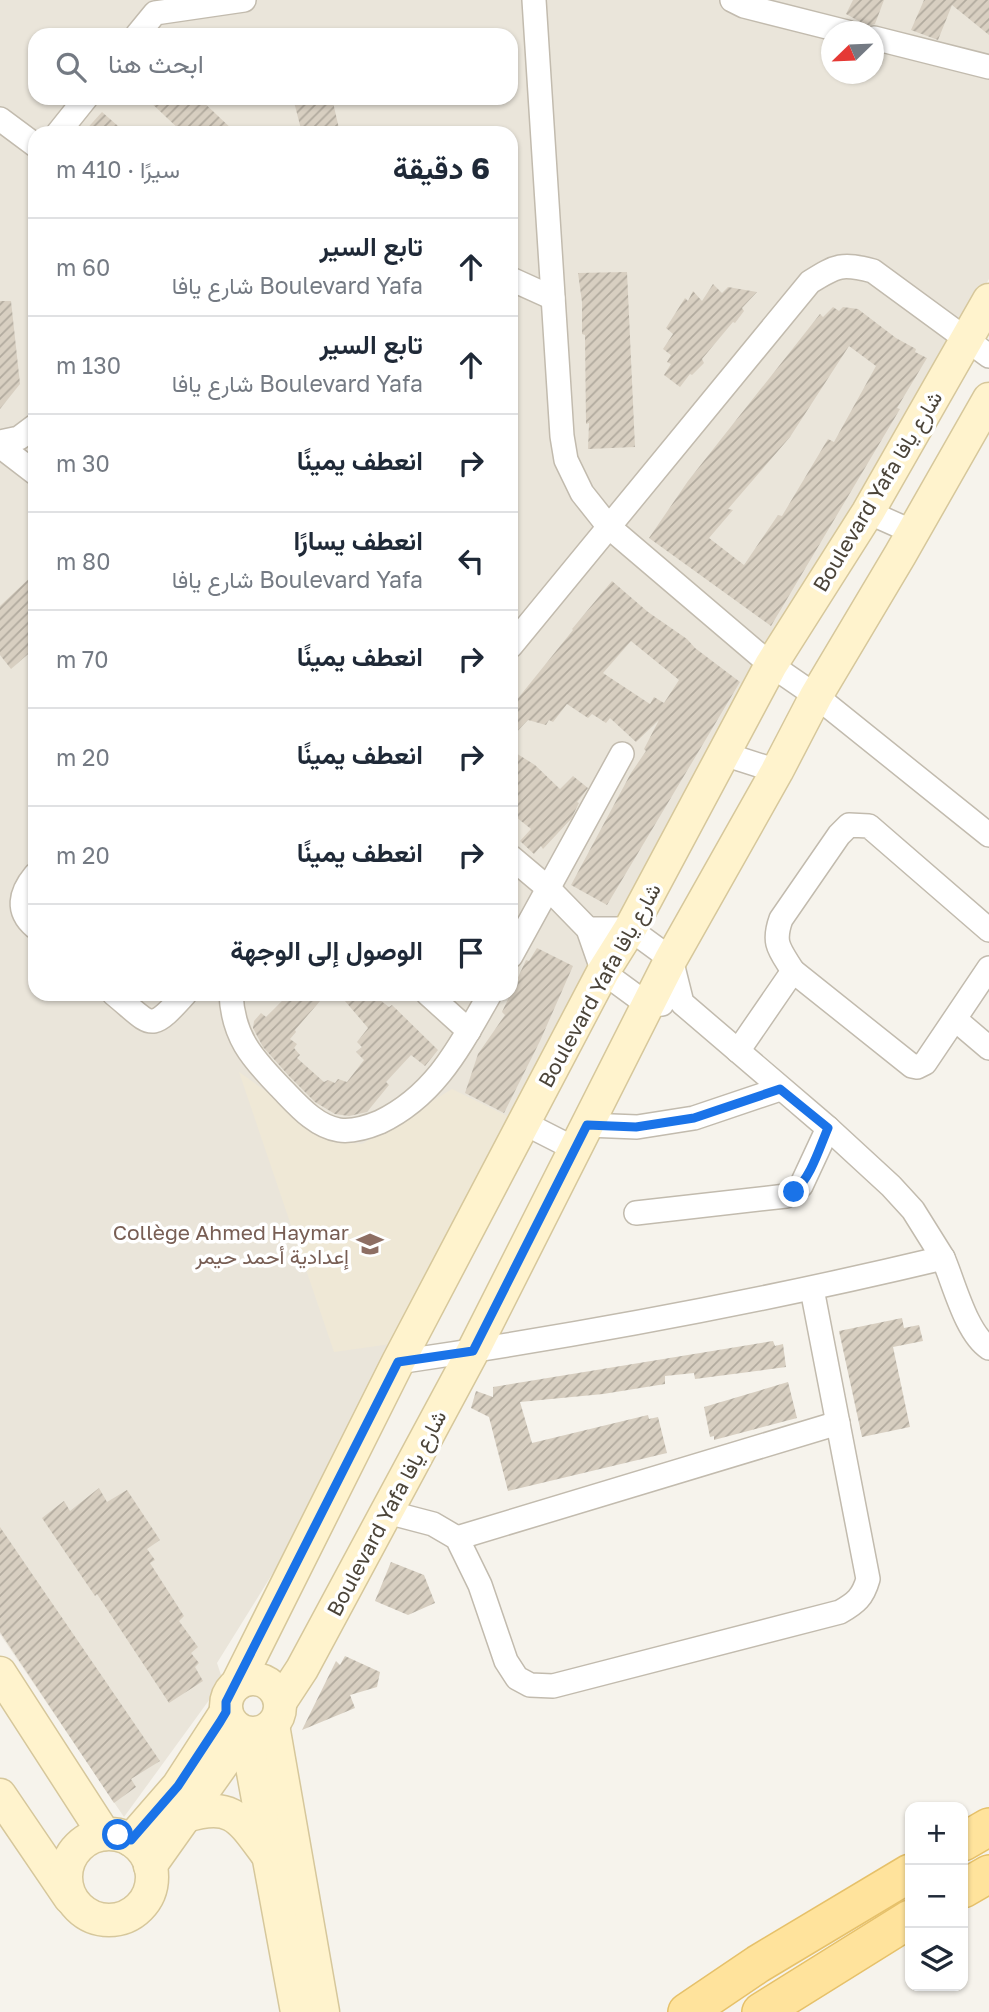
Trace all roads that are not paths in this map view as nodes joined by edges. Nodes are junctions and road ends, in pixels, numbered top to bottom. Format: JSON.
{"nodes":[{"id":1,"x":244,"y":0,"type":"edge"},
{"id":2,"x":534,"y":0,"type":"edge"},
{"id":3,"x":732,"y":0,"type":"edge"},
{"id":4,"x":147,"y":6,"type":"edge"},
{"id":5,"x":821,"y":25,"type":"edge"},
{"id":6,"x":139,"y":28,"type":"edge"},
{"id":7,"x":884,"y":41,"type":"edge"},
{"id":8,"x":989,"y":67,"type":"edge"},
{"id":9,"x":80,"y":105,"type":"edge"},
{"id":10,"x":0,"y":118,"type":"edge"},
{"id":11,"x":64,"y":126,"type":"edge"},
{"id":12,"x":28,"y":140,"type":"edge"},
{"id":13,"x":518,"y":282,"type":"edge"},
{"id":14,"x":553,"y":298,"type":"junction"},
{"id":15,"x":989,"y":300,"type":"edge"},
{"id":16,"x":978,"y":347,"type":"edge"},
{"id":17,"x":989,"y":399,"type":"edge"},
{"id":18,"x":28,"y":431,"type":"edge"},
{"id":19,"x":0,"y":444,"type":"edge"},
{"id":20,"x":28,"y":467,"type":"edge"},
{"id":21,"x":867,"y":512,"type":"junction"},
{"id":22,"x":609,"y":527,"type":"junction"},
{"id":23,"x":913,"y":532,"type":"junction"},
{"id":24,"x":518,"y":638,"type":"edge"},
{"id":25,"x":771,"y":665,"type":"junction"},
{"id":26,"x":816,"y":696,"type":"junction"},
{"id":27,"x":622,"y":754,"type":"dead end"},
{"id":28,"x":724,"y":754,"type":"junction"},
{"id":29,"x":777,"y":771,"type":"junction"},
{"id":30,"x":989,"y":835,"type":"edge"},
{"id":31,"x":518,"y":863,"type":"edge"},
{"id":32,"x":28,"y":884,"type":"edge"},
{"id":33,"x":549,"y":889,"type":"junction"},
{"id":34,"x":28,"y":920,"type":"edge"},
{"id":35,"x":588,"y":929,"type":"junction"},
{"id":36,"x":630,"y":929,"type":"junction"},
{"id":37,"x":989,"y":930,"type":"edge"},
{"id":38,"x":518,"y":944,"type":"edge"},
{"id":39,"x":671,"y":959,"type":"junction"},
{"id":40,"x":989,"y":968,"type":"edge"},
{"id":41,"x":793,"y":971,"type":"junction"},
{"id":42,"x":603,"y":972,"type":"junction"},
{"id":43,"x":122,"y":1001,"type":"edge"},
{"id":44,"x":179,"y":1001,"type":"edge"},
{"id":45,"x":231,"y":1001,"type":"edge"},
{"id":46,"x":436,"y":1001,"type":"edge"},
{"id":47,"x":486,"y":1001,"type":"edge"},
{"id":48,"x":682,"y":1003,"type":"junction"},
{"id":49,"x":648,"y":1005,"type":"junction"},
{"id":50,"x":956,"y":1020,"type":"junction"},
{"id":51,"x":469,"y":1031,"type":"junction"},
{"id":52,"x":989,"y":1048,"type":"edge"},
{"id":53,"x":738,"y":1051,"type":"junction"},
{"id":54,"x":780,"y":1089,"type":"junction"},
{"id":55,"x":524,"y":1123,"type":"junction"},
{"id":56,"x":828,"y":1128,"type":"junction"},
{"id":57,"x":581,"y":1137,"type":"junction"},
{"id":58,"x":635,"y":1213,"type":"dead end"},
{"id":59,"x":943,"y":1258,"type":"junction"},
{"id":60,"x":811,"y":1289,"type":"junction"},
{"id":61,"x":989,"y":1348,"type":"edge"},
{"id":62,"x":473,"y":1351,"type":"junction"},
{"id":63,"x":398,"y":1362,"type":"junction"},
{"id":64,"x":838,"y":1423,"type":"junction"},
{"id":65,"x":387,"y":1512,"type":"junction"},
{"id":66,"x":457,"y":1538,"type":"junction"},
{"id":67,"x":0,"y":1673,"type":"edge"},
{"id":68,"x":251,"y":1715,"type":"junction"},
{"id":69,"x":0,"y":1795,"type":"edge"},
{"id":70,"x":186,"y":1816,"type":"junction"},
{"id":71,"x":989,"y":1827,"type":"edge"},
{"id":72,"x":117,"y":1837,"type":"junction"},
{"id":73,"x":968,"y":1839,"type":"edge"},
{"id":74,"x":268,"y":1856,"type":"junction"},
{"id":75,"x":150,"y":1866,"type":"junction"},
{"id":76,"x":989,"y":1874,"type":"edge"},
{"id":77,"x":905,"y":1876,"type":"edge"},
{"id":78,"x":968,"y":1886,"type":"edge"},
{"id":79,"x":71,"y":1898,"type":"junction"},
{"id":80,"x":905,"y":1922,"type":"edge"},
{"id":81,"x":297,"y":2012,"type":"edge"},
{"id":82,"x":323,"y":2012,"type":"edge"},
{"id":83,"x":687,"y":2012,"type":"edge"},
{"id":84,"x":761,"y":2012,"type":"edge"}],
"edges":[{"from":1,"to":4,"type":"street"},
{"from":2,"to":14,"type":"street"},
{"from":3,"to":5,"type":"street"},
{"from":4,"to":6,"type":"street"},
{"from":7,"to":8,"type":"street"},
{"from":9,"to":11,"type":"street"},
{"from":10,"to":12,"type":"street"},
{"from":13,"to":14,"type":"street"},
{"from":14,"to":22,"type":"street"},
{"from":15,"to":16,"type":"street","name":"Boulevard Yafa شارع يافا"},
{"from":16,"to":21,"type":"street","name":"Boulevard Yafa شارع يافا"},
{"from":16,"to":22,"type":"street"},
{"from":17,"to":23,"type":"street","name":"Boulevard Yafa شارع يافا"},
{"from":18,"to":19,"type":"street"},
{"from":19,"to":20,"type":"street"},
{"from":21,"to":23,"type":"street"},
{"from":21,"to":25,"type":"street","name":"Boulevard Yafa شارع يافا"},
{"from":22,"to":24,"type":"street"},
{"from":22,"to":25,"type":"street"},
{"from":23,"to":26,"type":"street","name":"Boulevard Yafa شارع يافا"},
{"from":25,"to":26,"type":"street"},
{"from":25,"to":28,"type":"street","name":"Boulevard Yafa شارع يافا"},
{"from":26,"to":29,"type":"street","name":"Boulevard Yafa شارع يافا"},
{"from":26,"to":30,"type":"street"},
{"from":27,"to":33,"type":"street"},
{"from":28,"to":29,"type":"street"},
{"from":28,"to":36,"type":"street","name":"Boulevard Yafa شارع يافا"},
{"from":29,"to":39,"type":"street","name":"Boulevard Yafa شارع يافا"},
{"from":31,"to":33,"type":"street"},
{"from":32,"to":34,"type":"street"},
{"from":33,"to":35,"type":"street"},
{"from":33,"to":38,"type":"street"},
{"from":35,"to":36,"type":"street"},
{"from":35,"to":42,"type":"street"},
{"from":36,"to":39,"type":"street"},
{"from":36,"to":42,"type":"street","name":"Boulevard Yafa شارع يافا"},
{"from":37,"to":41,"type":"street"},
{"from":39,"to":48,"type":"street"},
{"from":39,"to":49,"type":"street","name":"Boulevard Yafa شارع يافا"},
{"from":40,"to":50,"type":"street"},
{"from":41,"to":50,"type":"street"},
{"from":41,"to":53,"type":"street"},
{"from":42,"to":49,"type":"street"},
{"from":42,"to":55,"type":"street","name":"Boulevard Yafa شارع يافا"},
{"from":43,"to":44,"type":"street"},
{"from":45,"to":51,"type":"street"},
{"from":46,"to":51,"type":"street"},
{"from":47,"to":51,"type":"street"},
{"from":48,"to":49,"type":"street"},
{"from":48,"to":53,"type":"street"},
{"from":49,"to":57,"type":"street","name":"Boulevard Yafa شارع يافا"},
{"from":50,"to":52,"type":"street"},
{"from":53,"to":54,"type":"street"},
{"from":54,"to":56,"type":"street"},
{"from":54,"to":57,"type":"street"},
{"from":55,"to":57,"type":"street"},
{"from":55,"to":63,"type":"street","name":"Boulevard Yafa شارع يافا"},
{"from":56,"to":58,"type":"street"},
{"from":56,"to":59,"type":"street"},
{"from":57,"to":62,"type":"street","name":"Boulevard Yafa شارع يافا"},
{"from":59,"to":60,"type":"street"},
{"from":59,"to":61,"type":"street"},
{"from":60,"to":62,"type":"street"},
{"from":60,"to":64,"type":"street"},
{"from":62,"to":63,"type":"street"},
{"from":62,"to":65,"type":"street","name":"Boulevard Yafa شارع يافا"},
{"from":63,"to":68,"type":"street","name":"Boulevard Yafa شارع يافا"},
{"from":64,"to":66,"type":"street"},
{"from":64,"to":66,"type":"street"},
{"from":65,"to":66,"type":"street"},
{"from":65,"to":68,"type":"street","name":"Boulevard Yafa شارع يافا"},
{"from":67,"to":72,"type":"street"},
{"from":68,"to":70,"type":"street","name":"Boulevard Yafa شارع يافا"},
{"from":68,"to":72,"type":"street","name":"Boulevard Yafa شارع يافا"},
{"from":68,"to":74,"type":"street"},
{"from":68,"to":82,"type":"street"},
{"from":69,"to":79,"type":"street"},
{"from":70,"to":74,"type":"street"},
{"from":70,"to":75,"type":"street","name":"Boulevard Yafa شارع يافا"},
{"from":71,"to":73,"type":"main road"},
{"from":72,"to":75,"type":"street"},
{"from":72,"to":79,"type":"street"},
{"from":74,"to":81,"type":"street"},
{"from":75,"to":79,"type":"street"},
{"from":76,"to":78,"type":"main road"},
{"from":77,"to":83,"type":"main road"},
{"from":80,"to":84,"type":"main road"}]}
